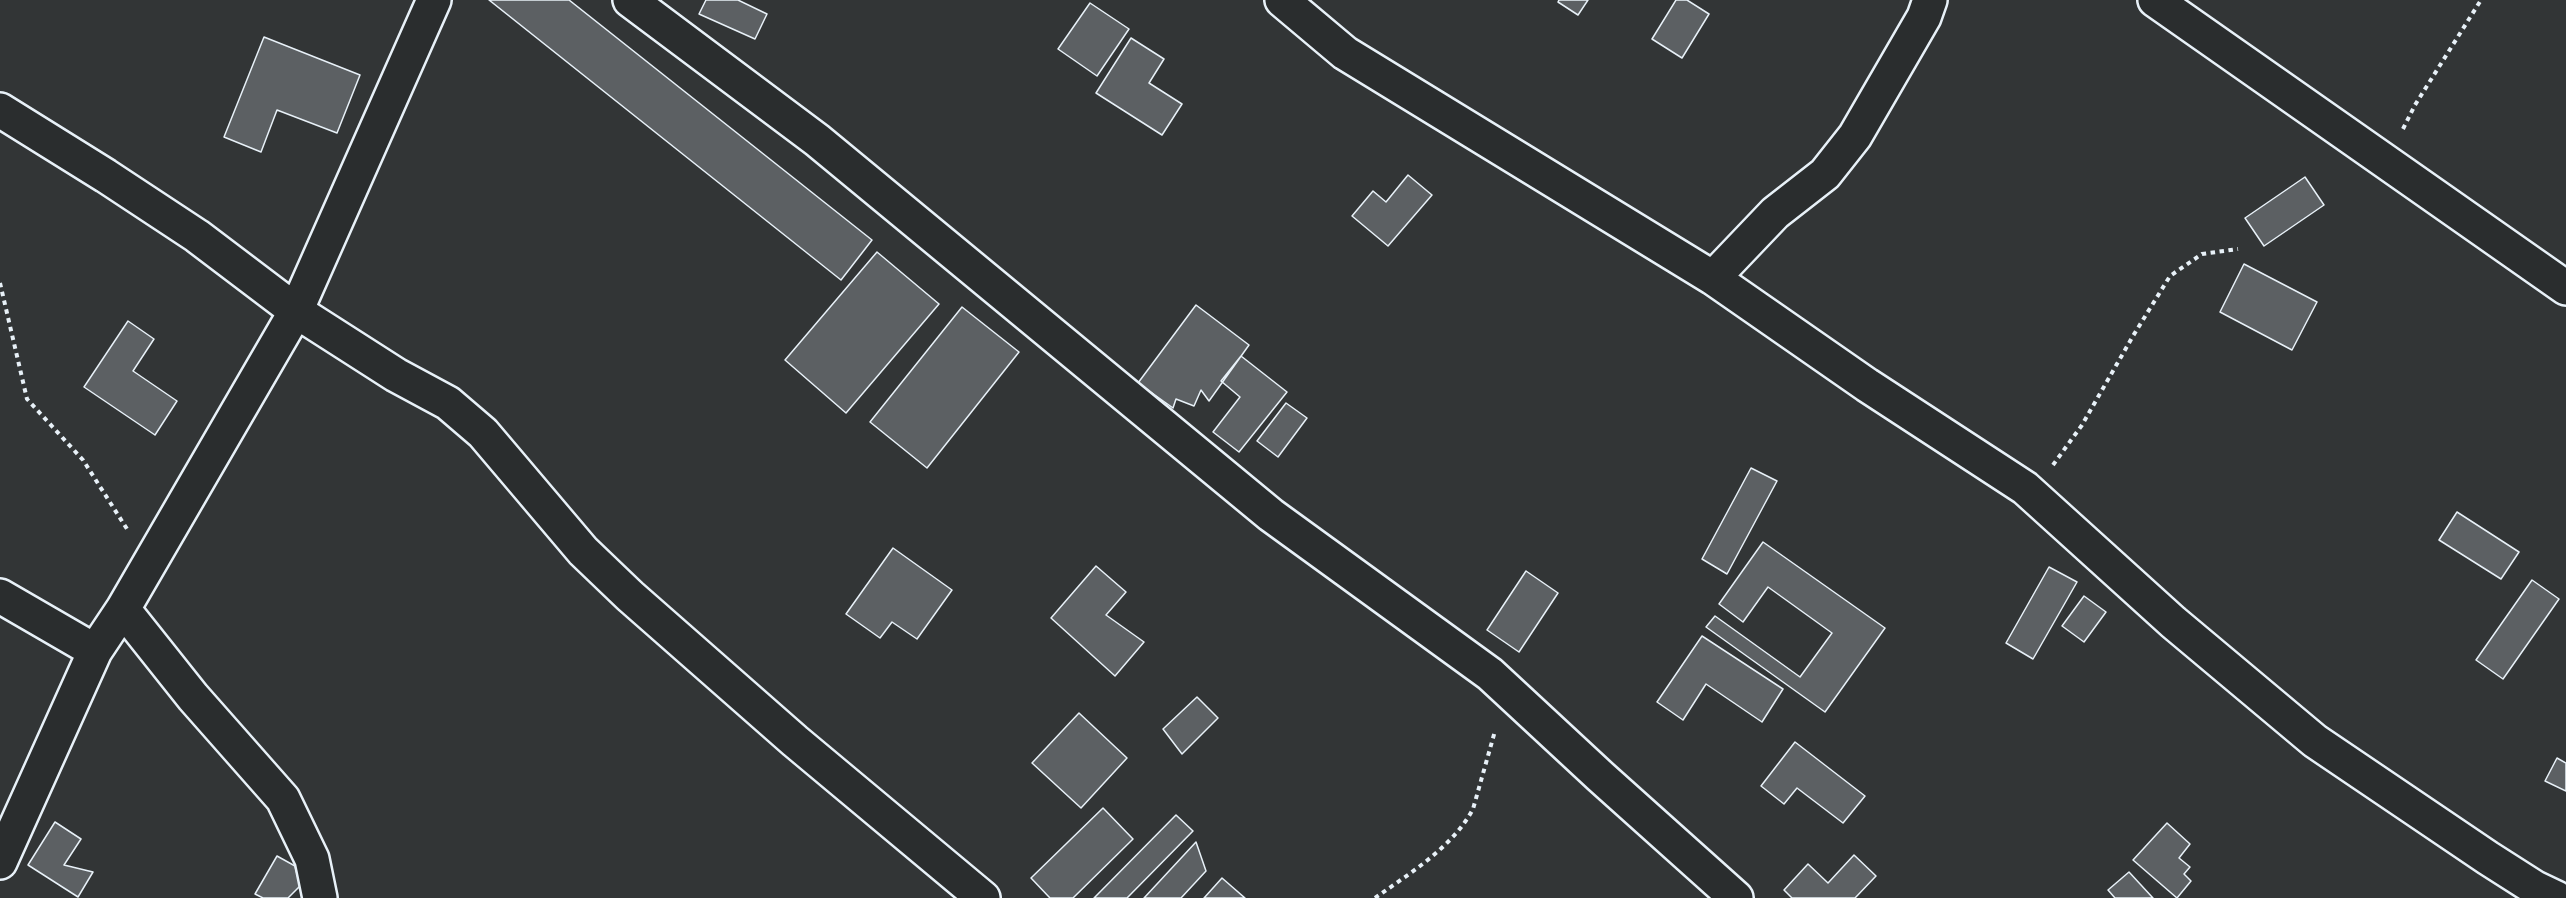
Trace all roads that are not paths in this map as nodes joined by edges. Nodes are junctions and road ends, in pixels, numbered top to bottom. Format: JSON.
{"nodes":[{"id":1,"x":434,"y":0,"type":"edge"},
{"id":2,"x":630,"y":0,"type":"edge"},
{"id":3,"x":1282,"y":0,"type":"edge"},
{"id":4,"x":1930,"y":0,"type":"edge"},
{"id":5,"x":2155,"y":0,"type":"edge"},
{"id":6,"x":0,"y":110,"type":"edge"},
{"id":7,"x":1713,"y":278,"type":"junction"},
{"id":8,"x":2566,"y":288,"type":"edge"},
{"id":9,"x":296,"y":311,"type":"junction"},
{"id":10,"x":0,"y":596,"type":"edge"},
{"id":11,"x":123,"y":609,"type":"junction"},
{"id":12,"x":95,"y":651,"type":"junction"},
{"id":13,"x":0,"y":862,"type":"edge"},
{"id":14,"x":320,"y":898,"type":"edge"},
{"id":15,"x":983,"y":898,"type":"edge"},
{"id":16,"x":1736,"y":898,"type":"edge"},
{"id":17,"x":2556,"y":898,"type":"edge"}],
"edges":[{"from":1,"to":9,"type":"street"},
{"from":2,"to":16,"type":"street"},
{"from":3,"to":7,"type":"street"},
{"from":4,"to":7,"type":"street"},
{"from":5,"to":8,"type":"street"},
{"from":6,"to":9,"type":"street"},
{"from":7,"to":17,"type":"street"},
{"from":9,"to":11,"type":"street"},
{"from":9,"to":15,"type":"street"},
{"from":10,"to":12,"type":"street"},
{"from":11,"to":12,"type":"street"},
{"from":11,"to":14,"type":"street"},
{"from":12,"to":13,"type":"street"}]}
